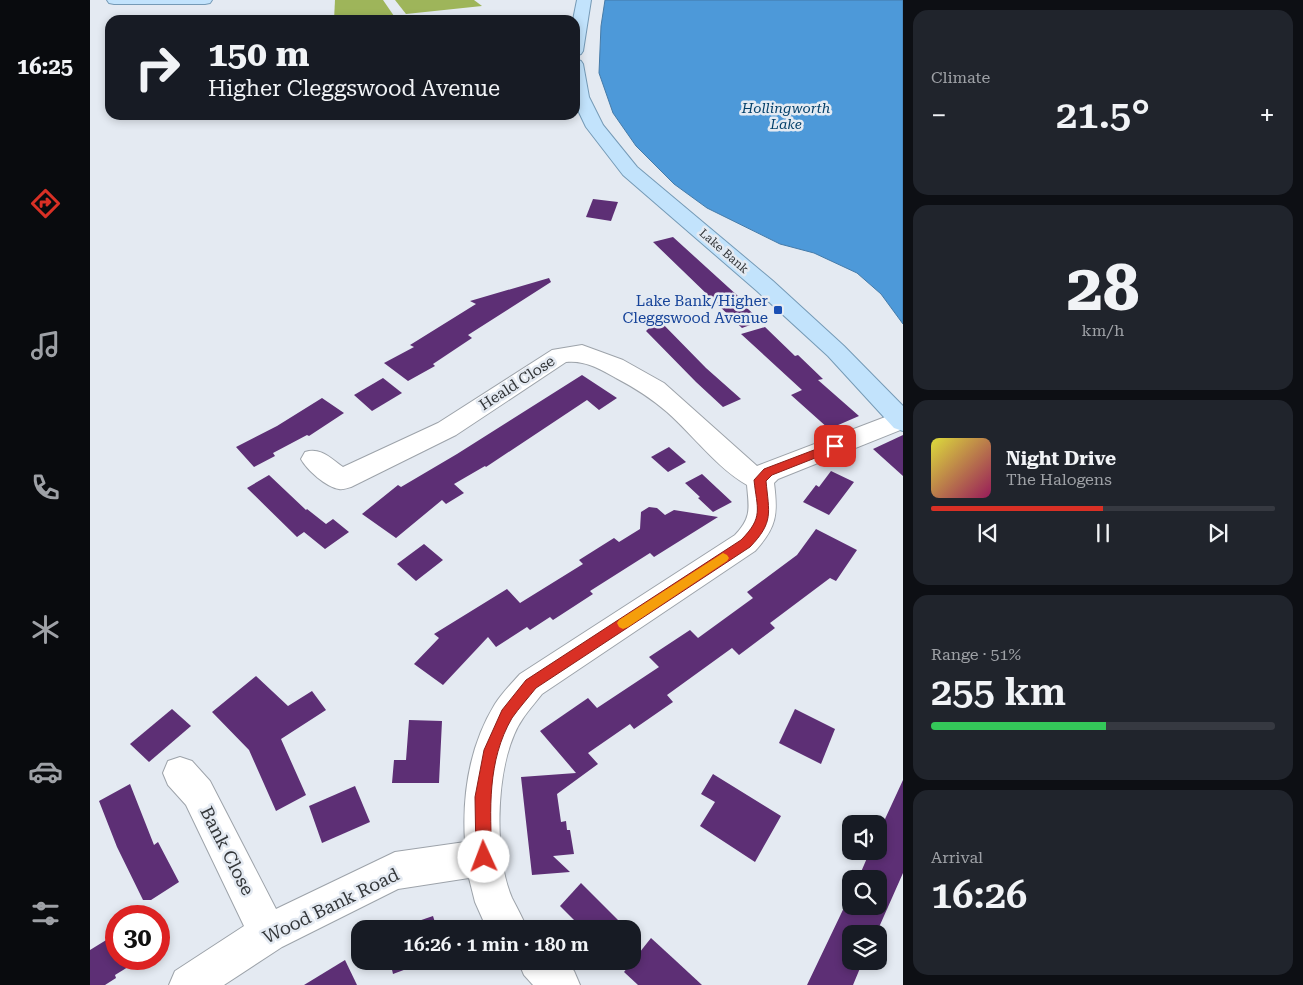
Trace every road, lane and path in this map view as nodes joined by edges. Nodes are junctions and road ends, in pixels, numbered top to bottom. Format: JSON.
{"nodes":[{"id":1,"x":114,"y":0,"type":"edge"},
{"id":2,"x":206,"y":0,"type":"edge"},
{"id":3,"x":584,"y":0,"type":"edge"},
{"id":4,"x":580,"y":23,"type":"edge"},
{"id":5,"x":580,"y":97,"type":"edge"},
{"id":6,"x":902,"y":421,"type":"edge"},
{"id":7,"x":314,"y":459,"type":"dead end"},
{"id":8,"x":760,"y":480,"type":"junction"},
{"id":9,"x":180,"y":773,"type":"dead end"},
{"id":10,"x":484,"y":857,"type":"junction"},
{"id":11,"x":504,"y":920,"type":"edge"},
{"id":12,"x":268,"y":933,"type":"junction"},
{"id":13,"x":546,"y":970,"type":"edge"},
{"id":14,"x":189,"y":985,"type":"edge"},
{"id":15,"x":560,"y":985,"type":"edge"}],
"edges":[{"from":1,"to":2,"type":"main road"},
{"from":3,"to":4,"type":"main road"},
{"from":5,"to":6,"type":"main road","name":"Lake Bank"},
{"from":6,"to":8,"type":"street"},
{"from":7,"to":8,"type":"street","name":"Heald Close"},
{"from":8,"to":10,"type":"street"},
{"from":9,"to":12,"type":"street","name":"Bank Close"},
{"from":10,"to":11,"type":"street"},
{"from":10,"to":12,"type":"street","name":"Wood Bank Road"},
{"from":12,"to":14,"type":"street","name":"Wood Bank Road"},
{"from":13,"to":15,"type":"street"}]}
